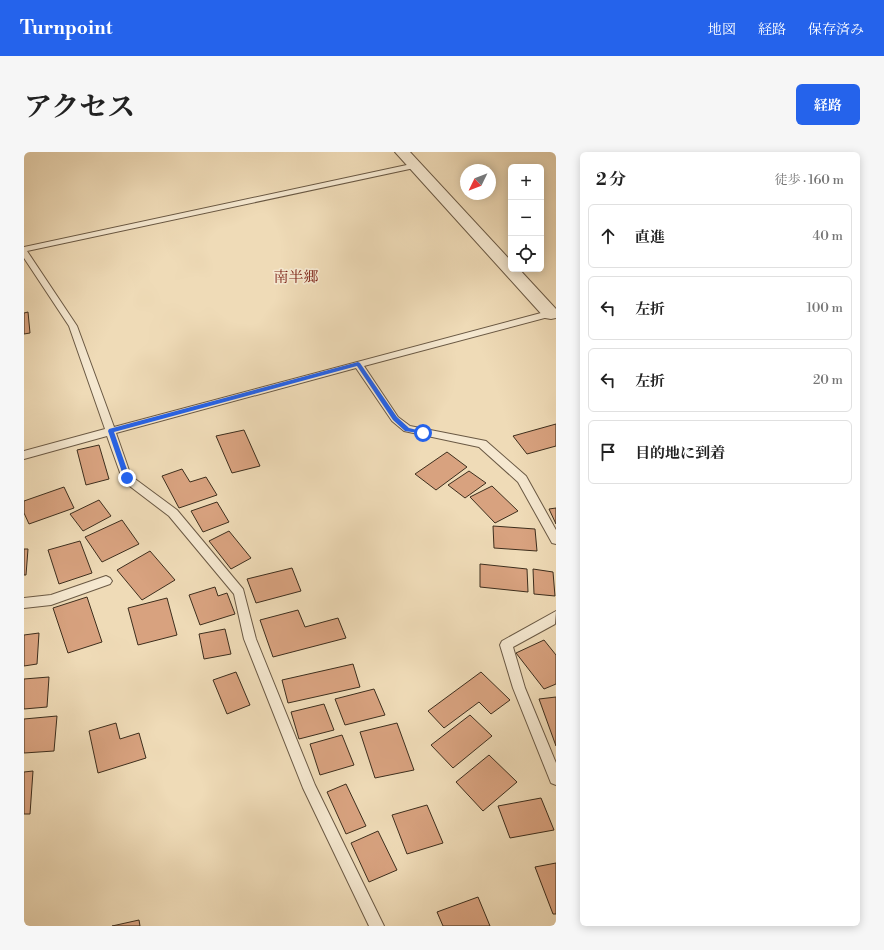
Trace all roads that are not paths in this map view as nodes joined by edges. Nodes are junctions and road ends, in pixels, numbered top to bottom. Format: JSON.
{"nodes":[{"id":1,"x":402,"y":152,"type":"edge"},
{"id":2,"x":416,"y":166,"type":"junction"},
{"id":3,"x":24,"y":250,"type":"edge"},
{"id":4,"x":554,"y":315,"type":"edge"},
{"id":5,"x":358,"y":364,"type":"junction"},
{"id":6,"x":111,"y":431,"type":"junction"},
{"id":7,"x":24,"y":455,"type":"edge"},
{"id":8,"x":556,"y":540,"type":"edge"},
{"id":9,"x":106,"y":581,"type":"dead end"},
{"id":10,"x":24,"y":603,"type":"edge"},
{"id":11,"x":556,"y":616,"type":"edge"},
{"id":12,"x":556,"y":778,"type":"edge"},
{"id":13,"x":377,"y":926,"type":"edge"}],
"edges":[{"from":1,"to":2,"type":"street"},
{"from":2,"to":3,"type":"lane"},
{"from":2,"to":4,"type":"street"},
{"from":3,"to":6,"type":"lane"},
{"from":4,"to":5,"type":"lane"},
{"from":5,"to":6,"type":"lane"},
{"from":5,"to":8,"type":"lane"},
{"from":6,"to":7,"type":"lane"},
{"from":6,"to":13,"type":"lane"},
{"from":9,"to":10,"type":"lane"},
{"from":11,"to":12,"type":"lane"}]}
